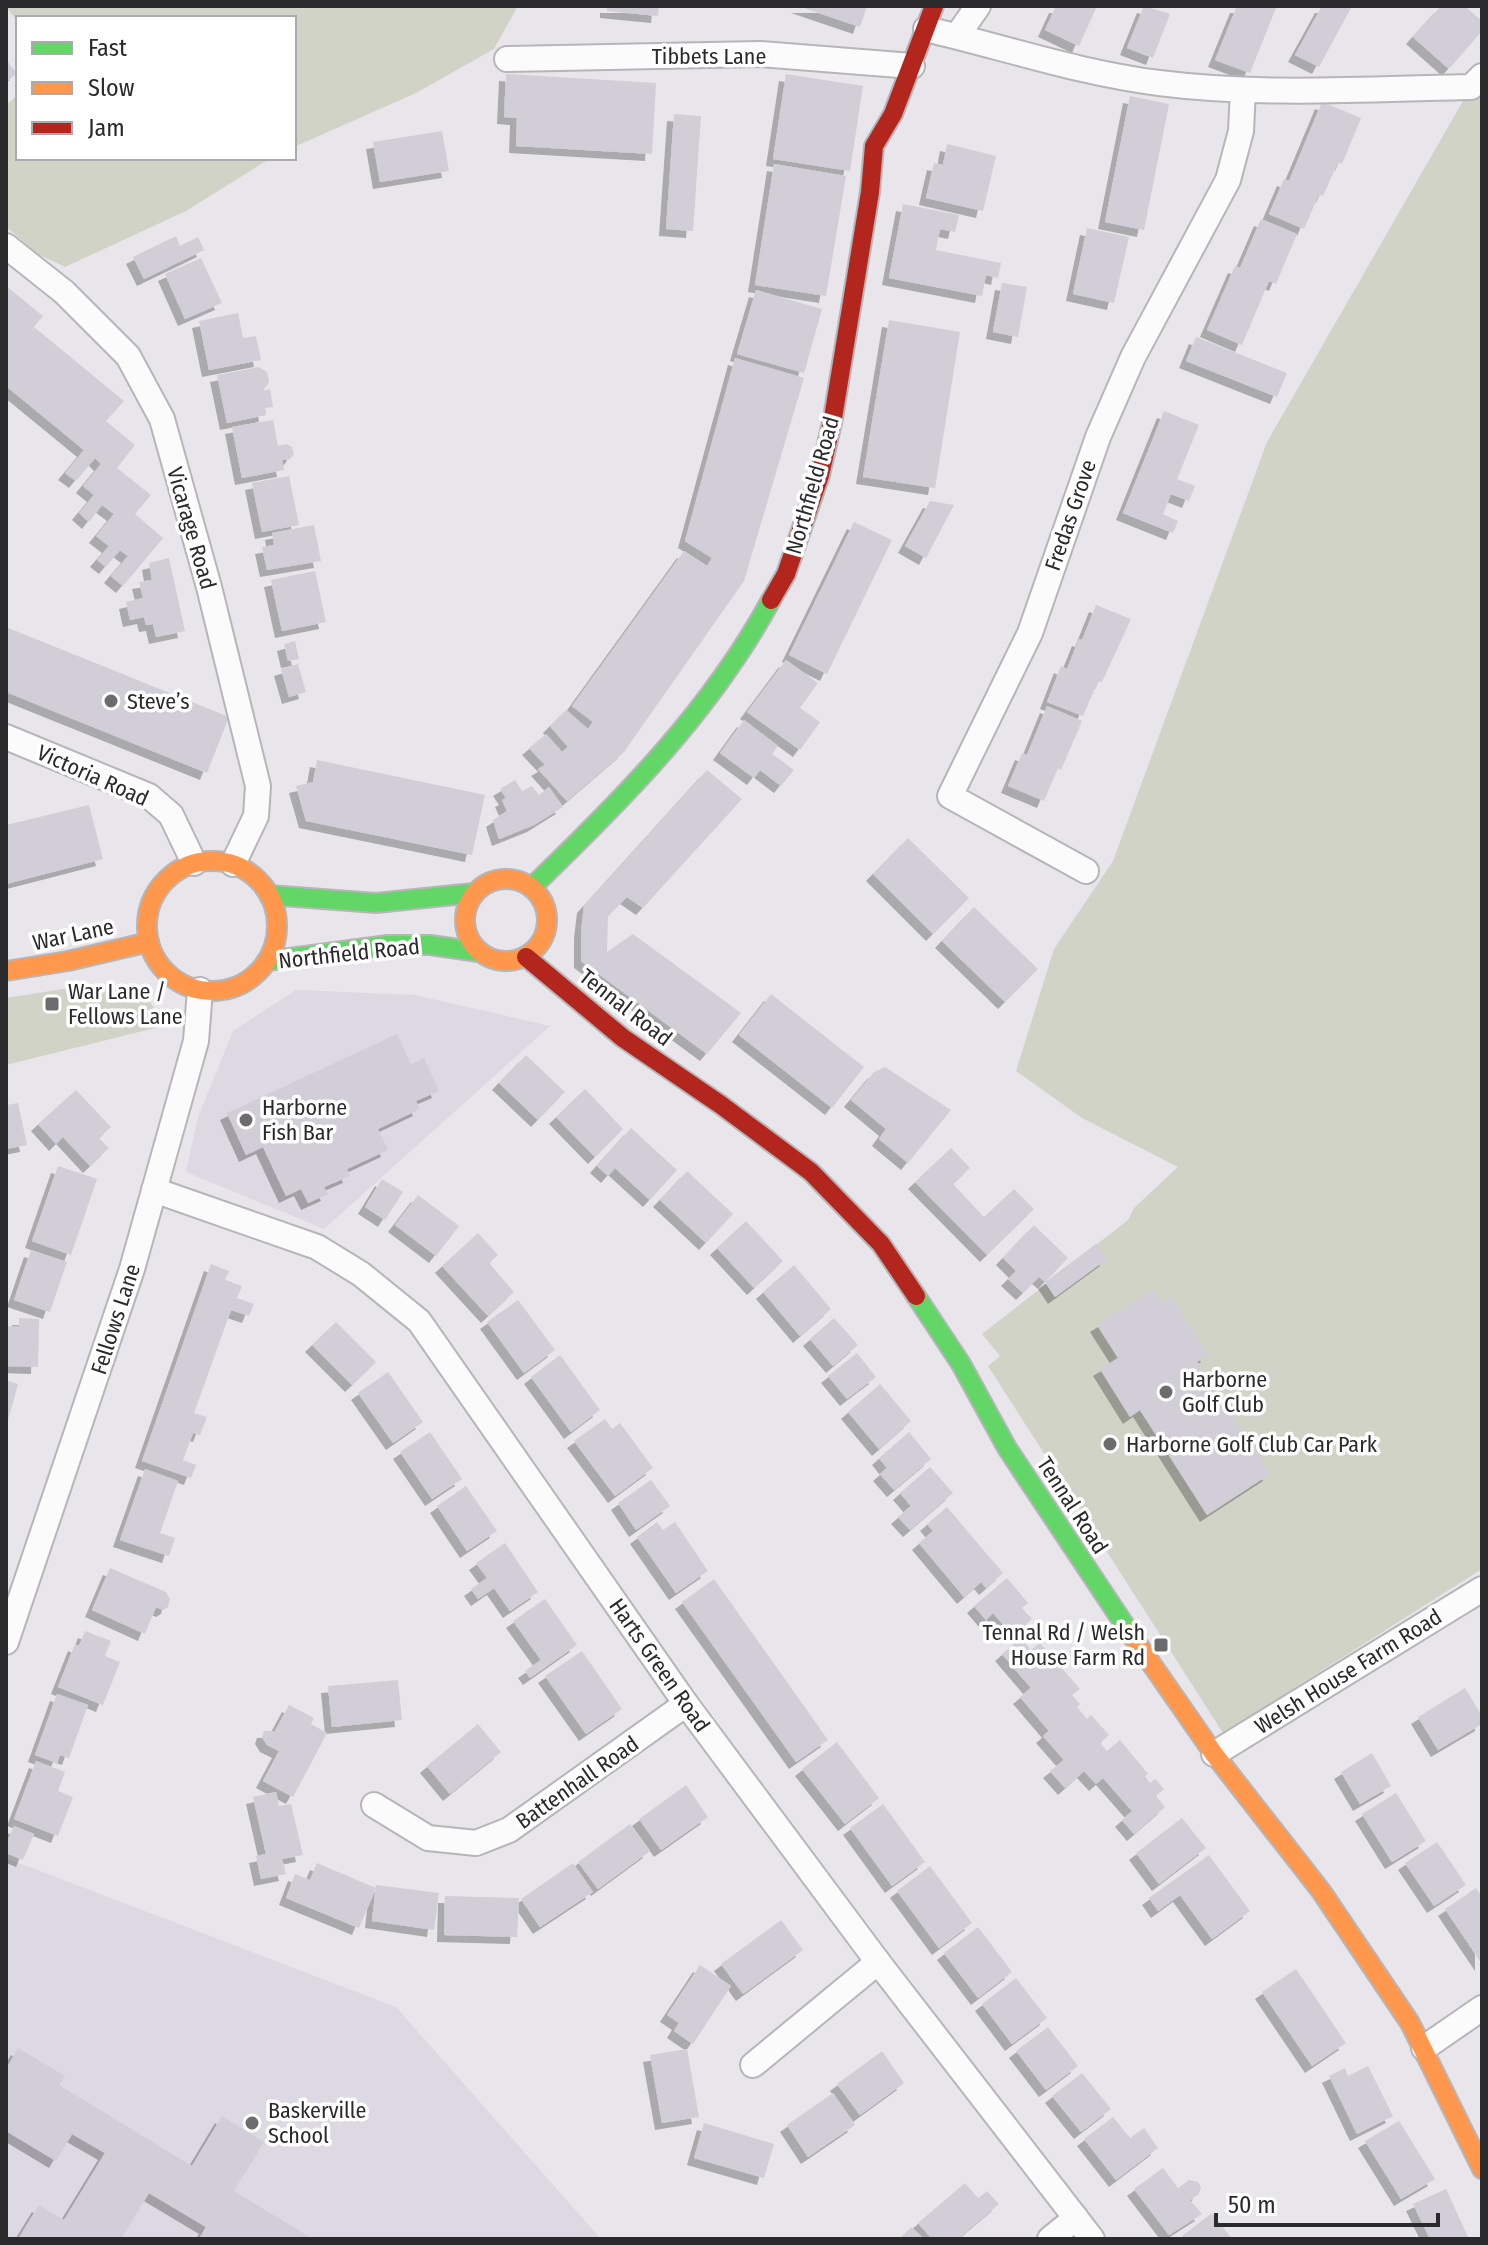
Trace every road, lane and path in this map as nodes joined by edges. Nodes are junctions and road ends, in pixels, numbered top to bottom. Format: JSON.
{"nodes":[{"id":1,"x":934,"y":6,"type":"edge"},
{"id":2,"x":978,"y":6,"type":"edge"},
{"id":3,"x":926,"y":29,"type":"junction"},
{"id":4,"x":957,"y":36,"type":"junction"},
{"id":5,"x":507,"y":59,"type":"dead end"},
{"id":6,"x":912,"y":66,"type":"junction"},
{"id":7,"x":1482,"y":76,"type":"edge"},
{"id":8,"x":1243,"y":90,"type":"junction"},
{"id":9,"x":6,"y":246,"type":"edge"},
{"id":10,"x":6,"y":737,"type":"edge"},
{"id":11,"x":194,"y":863,"type":"junction"},
{"id":12,"x":233,"y":864,"type":"junction"},
{"id":13,"x":1086,"y":871,"type":"dead end"},
{"id":14,"x":532,"y":887,"type":"junction"},
{"id":15,"x":474,"y":893,"type":"junction"},
{"id":16,"x":269,"y":895,"type":"junction"},
{"id":17,"x":149,"y":942,"type":"junction"},
{"id":18,"x":479,"y":952,"type":"junction"},
{"id":19,"x":526,"y":957,"type":"junction"},
{"id":20,"x":267,"y":961,"type":"junction"},
{"id":21,"x":6,"y":971,"type":"edge"},
{"id":22,"x":200,"y":990,"type":"junction"},
{"id":23,"x":154,"y":1190,"type":"junction"},
{"id":24,"x":1482,"y":1589,"type":"edge"},
{"id":25,"x":6,"y":1642,"type":"edge"},
{"id":26,"x":686,"y":1704,"type":"junction"},
{"id":27,"x":1214,"y":1754,"type":"junction"},
{"id":28,"x":374,"y":1805,"type":"dead end"},
{"id":29,"x":878,"y":1962,"type":"junction"},
{"id":30,"x":1482,"y":2008,"type":"edge"},
{"id":31,"x":1424,"y":2048,"type":"junction"},
{"id":32,"x":753,"y":2065,"type":"dead end"},
{"id":33,"x":1482,"y":2169,"type":"edge"},
{"id":34,"x":1076,"y":2218,"type":"junction"},
{"id":35,"x":1050,"y":2239,"type":"edge"},
{"id":36,"x":1092,"y":2239,"type":"edge"}],
"edges":[{"from":1,"to":3,"type":"street","name":"Northfield Road"},
{"from":2,"to":4,"type":"street"},
{"from":3,"to":4,"type":"street"},
{"from":3,"to":6,"type":"street","name":"Northfield Road"},
{"from":4,"to":8,"type":"street"},
{"from":5,"to":6,"type":"street","name":"Tibbets Lane"},
{"from":6,"to":14,"type":"street","name":"Northfield Road"},
{"from":7,"to":8,"type":"street"},
{"from":8,"to":13,"type":"street","name":"Fredas Grove"},
{"from":9,"to":12,"type":"street","name":"Vicarage Road"},
{"from":10,"to":11,"type":"street","name":"Victoria Road"},
{"from":11,"to":12,"type":"street"},
{"from":11,"to":17,"type":"street"},
{"from":12,"to":16,"type":"street"},
{"from":14,"to":15,"type":"street"},
{"from":14,"to":19,"type":"street"},
{"from":15,"to":16,"type":"street"},
{"from":15,"to":18,"type":"street"},
{"from":16,"to":20,"type":"street"},
{"from":17,"to":21,"type":"street","name":"War Lane"},
{"from":17,"to":22,"type":"street"},
{"from":18,"to":19,"type":"street"},
{"from":18,"to":20,"type":"street","name":"Northfield Road"},
{"from":19,"to":27,"type":"street","name":"Tennal Road"},
{"from":20,"to":22,"type":"street"},
{"from":22,"to":23,"type":"street","name":"Fellows Lane"},
{"from":23,"to":25,"type":"street","name":"Fellows Lane"},
{"from":23,"to":26,"type":"street","name":"Harts Green Road"},
{"from":24,"to":27,"type":"street","name":"Welsh House Farm Road"},
{"from":26,"to":28,"type":"street","name":"Battenhall Road"},
{"from":26,"to":29,"type":"street","name":"Harts Green Road"},
{"from":27,"to":31,"type":"street","name":"Tennal Road"},
{"from":29,"to":32,"type":"street"},
{"from":29,"to":34,"type":"street","name":"Harts Green Road"},
{"from":30,"to":31,"type":"street"},
{"from":31,"to":33,"type":"street","name":"Tennal Road"},
{"from":34,"to":35,"type":"street"},
{"from":34,"to":36,"type":"street","name":"Harts Green Road"}]}
